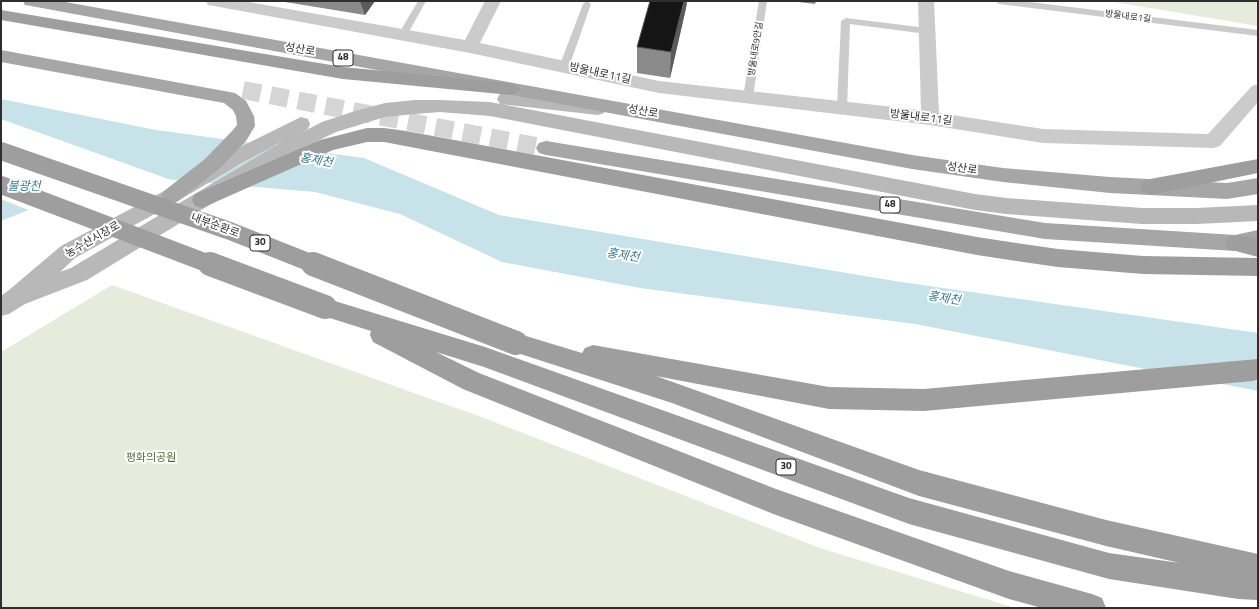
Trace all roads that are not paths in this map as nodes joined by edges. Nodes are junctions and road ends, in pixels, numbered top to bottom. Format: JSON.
{"nodes":[{"id":1,"x":31,"y":1,"type":"edge"},
{"id":2,"x":214,"y":1,"type":"edge"},
{"id":3,"x":422,"y":1,"type":"edge"},
{"id":4,"x":493,"y":1,"type":"edge"},
{"id":5,"x":763,"y":1,"type":"edge"},
{"id":6,"x":926,"y":1,"type":"edge"},
{"id":7,"x":999,"y":1,"type":"edge"},
{"id":8,"x":588,"y":4,"type":"dead end"},
{"id":9,"x":1,"y":15,"type":"edge"},
{"id":10,"x":927,"y":31,"type":"junction"},
{"id":11,"x":1258,"y":33,"type":"edge"},
{"id":12,"x":403,"y":35,"type":"junction"},
{"id":13,"x":1,"y":43,"type":"edge"},
{"id":14,"x":470,"y":47,"type":"junction"},
{"id":15,"x":1,"y":56,"type":"edge"},
{"id":16,"x":564,"y":67,"type":"junction"},
{"id":17,"x":511,"y":89,"type":"junction"},
{"id":18,"x":1258,"y":90,"type":"edge"},
{"id":19,"x":748,"y":97,"type":"junction"},
{"id":20,"x":242,"y":98,"type":"junction"},
{"id":21,"x":842,"y":108,"type":"junction"},
{"id":22,"x":654,"y":114,"type":"junction"},
{"id":23,"x":930,"y":118,"type":"junction"},
{"id":24,"x":321,"y":123,"type":"junction"},
{"id":25,"x":546,"y":148,"type":"tunnel mouth"},
{"id":26,"x":1,"y":151,"type":"edge"},
{"id":27,"x":1258,"y":166,"type":"edge"},
{"id":28,"x":1,"y":186,"type":"edge"},
{"id":29,"x":1258,"y":186,"type":"edge"},
{"id":30,"x":1150,"y":187,"type":"junction"},
{"id":31,"x":171,"y":196,"type":"junction"},
{"id":32,"x":202,"y":200,"type":"junction"},
{"id":33,"x":1258,"y":212,"type":"edge"},
{"id":34,"x":1258,"y":238,"type":"edge"},
{"id":35,"x":1236,"y":243,"type":"junction"},
{"id":36,"x":1258,"y":248,"type":"edge"},
{"id":37,"x":1258,"y":267,"type":"edge"},
{"id":38,"x":9,"y":302,"type":"edge"},
{"id":39,"x":325,"y":307,"type":"junction"},
{"id":40,"x":516,"y":343,"type":"junction"},
{"id":41,"x":1258,"y":369,"type":"edge"},
{"id":42,"x":1258,"y":567,"type":"edge"},
{"id":43,"x":1258,"y":586,"type":"edge"},
{"id":44,"x":1092,"y":608,"type":"edge"}],
"edges":[{"from":1,"to":17,"type":"main road","name":"성산로","number":"48"},
{"from":2,"to":12,"type":"street","name":"방울내로11길"},
{"from":3,"to":12,"type":"lane"},
{"from":4,"to":14,"type":"street"},
{"from":5,"to":19,"type":"lane","name":"방울내로9안길"},
{"from":6,"to":10,"type":"street"},
{"from":7,"to":11,"type":"lane","name":"방울내로1길"},
{"from":8,"to":16,"type":"lane","name":"방울내로11길"},
{"from":9,"to":17,"type":"highway"},
{"from":10,"to":21,"type":"lane"},
{"from":10,"to":23,"type":"street"},
{"from":12,"to":14,"type":"street","name":"방울내로11길"},
{"from":13,"to":20,"type":"main road"},
{"from":14,"to":16,"type":"street","name":"방울내로11길"},
{"from":15,"to":20,"type":"main road"},
{"from":16,"to":19,"type":"street","name":"방울내로11길"},
{"from":17,"to":22,"type":"main road","name":"성산로","number":"48"},
{"from":18,"to":23,"type":"street","name":"방울내로11길"},
{"from":19,"to":21,"type":"street","name":"방울내로11길"},
{"from":20,"to":31,"type":"main road"},
{"from":21,"to":23,"type":"street","name":"방울내로11길"},
{"from":22,"to":24,"type":"main road"},
{"from":22,"to":30,"type":"main road","name":"성산로","number":"48"},
{"from":24,"to":31,"type":"main road","name":"농수산시장로"},
{"from":24,"to":32,"type":"main road"},
{"from":24,"to":33,"type":"main road"},
{"from":25,"to":35,"type":"main road","number":"48"},
{"from":26,"to":40,"type":"highway","name":"내부순환로","number":"30","bridge":true},
{"from":27,"to":30,"type":"highway"},
{"from":28,"to":39,"type":"highway","number":"30","bridge":true},
{"from":29,"to":30,"type":"main road","name":"성산로","number":"48"},
{"from":31,"to":38,"type":"main road","name":"농수산시장로","bridge":true},
{"from":32,"to":37,"type":"highway"},
{"from":32,"to":38,"type":"main road","bridge":true},
{"from":34,"to":35,"type":"main road","number":"48"},
{"from":35,"to":36,"type":"highway"},
{"from":39,"to":43,"type":"highway","number":"30"},
{"from":39,"to":44,"type":"highway"},
{"from":40,"to":41,"type":"highway","number":"30"},
{"from":40,"to":42,"type":"highway"}]}
